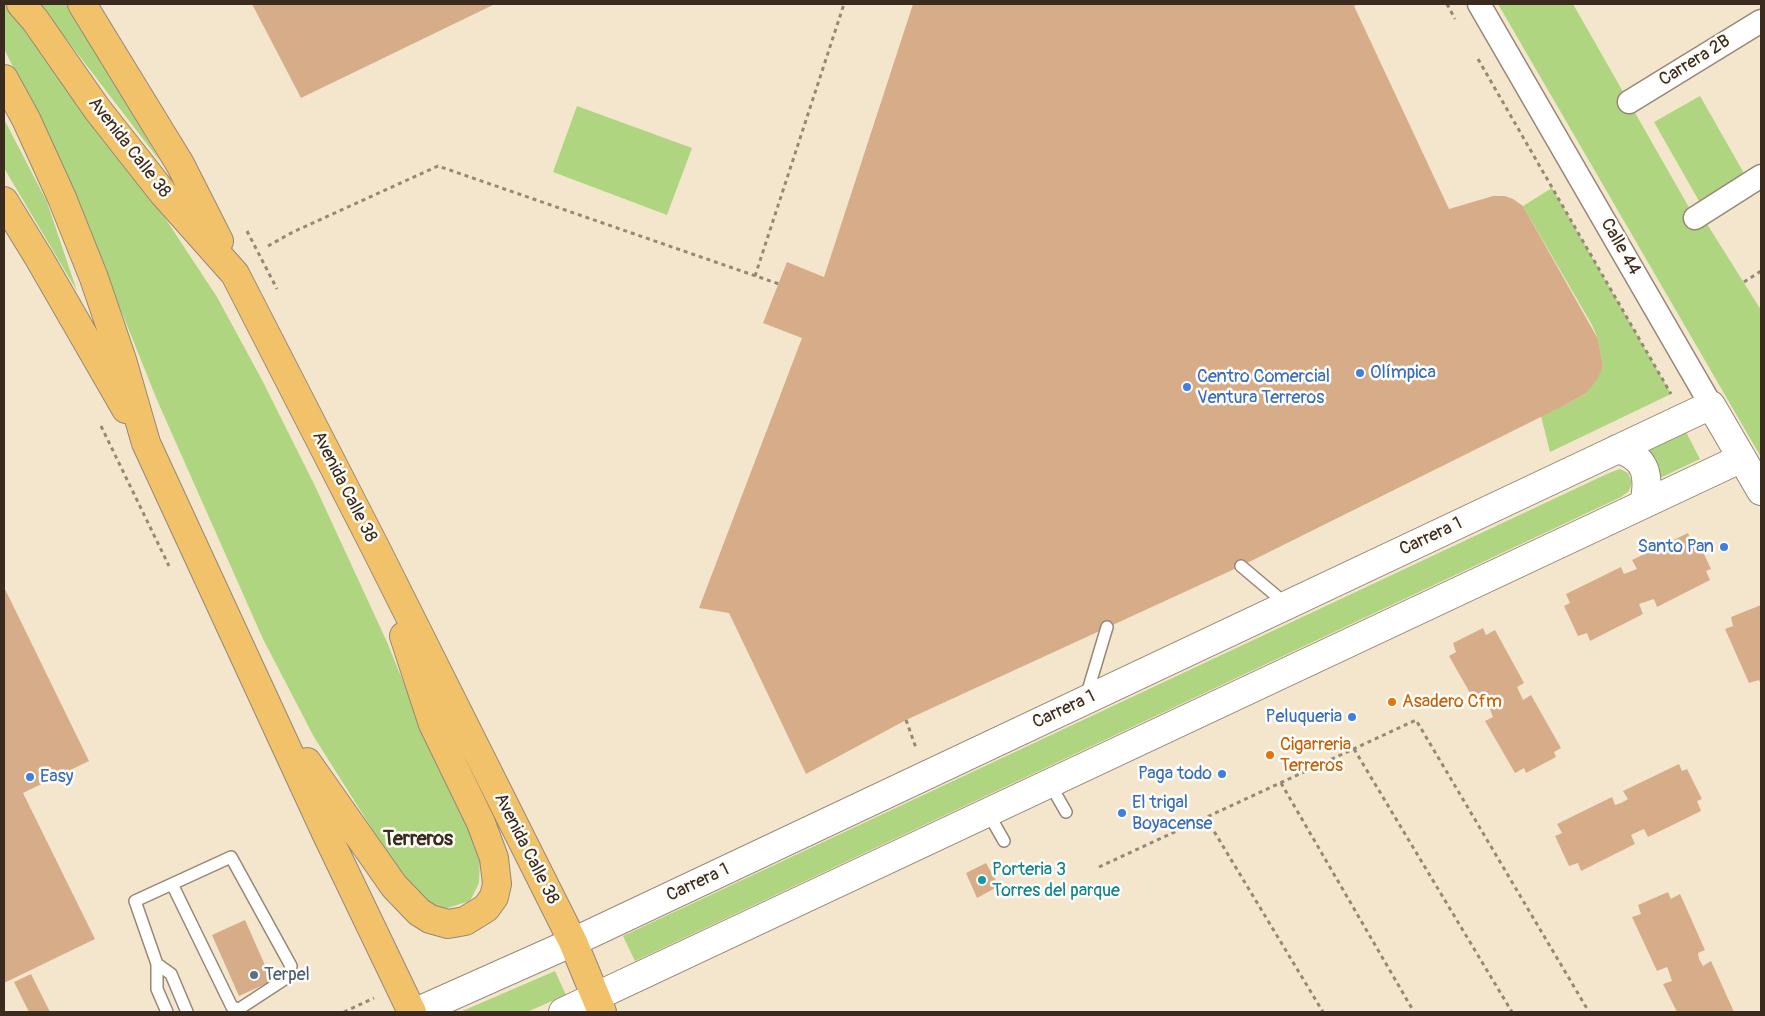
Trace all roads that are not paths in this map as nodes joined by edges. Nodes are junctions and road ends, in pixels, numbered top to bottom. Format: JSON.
{"nodes":[{"id":1,"x":82,"y":4,"type":"edge"},
{"id":2,"x":1479,"y":4,"type":"edge"},
{"id":3,"x":28,"y":12,"type":"edge"},
{"id":4,"x":1761,"y":21,"type":"edge"},
{"id":5,"x":4,"y":79,"type":"edge"},
{"id":6,"x":1629,"y":102,"type":"dead end"},
{"id":7,"x":1761,"y":176,"type":"edge"},
{"id":8,"x":4,"y":201,"type":"edge"},
{"id":9,"x":1695,"y":218,"type":"dead end"},
{"id":10,"x":235,"y":274,"type":"junction"},
{"id":11,"x":1711,"y":405,"type":"junction"},
{"id":12,"x":146,"y":443,"type":"junction"},
{"id":13,"x":1617,"y":449,"type":"junction"},
{"id":14,"x":1742,"y":458,"type":"junction"},
{"id":15,"x":1761,"y":491,"type":"edge"},
{"id":16,"x":1644,"y":504,"type":"junction"},
{"id":17,"x":375,"y":547,"type":"junction"},
{"id":18,"x":1241,"y":566,"type":"dead end"},
{"id":19,"x":1288,"y":605,"type":"junction"},
{"id":20,"x":1107,"y":627,"type":"dead end"},
{"id":21,"x":1085,"y":700,"type":"junction"},
{"id":22,"x":268,"y":705,"type":"junction"},
{"id":23,"x":1050,"y":784,"type":"junction"},
{"id":24,"x":1066,"y":812,"type":"dead end"},
{"id":25,"x":988,"y":813,"type":"junction"},
{"id":26,"x":1004,"y":841,"type":"dead end"},
{"id":27,"x":172,"y":884,"type":"junction"},
{"id":28,"x":573,"y":942,"type":"junction"},
{"id":29,"x":157,"y":964,"type":"junction"},
{"id":30,"x":599,"y":1005,"type":"edge"},
{"id":31,"x":168,"y":1012,"type":"edge"},
{"id":32,"x":187,"y":1012,"type":"edge"},
{"id":33,"x":412,"y":1012,"type":"edge"},
{"id":34,"x":416,"y":1012,"type":"edge"},
{"id":35,"x":563,"y":1012,"type":"edge"}],
"edges":[{"from":1,"to":10,"type":"main road"},
{"from":2,"to":11,"type":"street","name":"Calle 44"},
{"from":3,"to":10,"type":"main road","name":"Avenida Calle 38"},
{"from":4,"to":6,"type":"street","name":"Carrera 2B"},
{"from":5,"to":12,"type":"main road"},
{"from":7,"to":9,"type":"street"},
{"from":8,"to":12,"type":"main road"},
{"from":10,"to":17,"type":"main road","name":"Avenida Calle 38"},
{"from":11,"to":13,"type":"street","name":"Carrera 1"},
{"from":11,"to":14,"type":"street","name":"Calle 44"},
{"from":12,"to":22,"type":"main road"},
{"from":13,"to":16,"type":"street"},
{"from":13,"to":19,"type":"street","name":"Carrera 1"},
{"from":14,"to":15,"type":"street","name":"Calle 44"},
{"from":14,"to":16,"type":"street"},
{"from":16,"to":23,"type":"street"},
{"from":17,"to":22,"type":"main road"},
{"from":17,"to":28,"type":"main road","name":"Avenida Calle 38"},
{"from":18,"to":19,"type":"lane"},
{"from":19,"to":21,"type":"street","name":"Carrera 1"},
{"from":20,"to":21,"type":"lane"},
{"from":21,"to":28,"type":"street","name":"Carrera 1"},
{"from":22,"to":33,"type":"main road"},
{"from":23,"to":24,"type":"lane"},
{"from":23,"to":25,"type":"street"},
{"from":25,"to":26,"type":"lane"},
{"from":25,"to":30,"type":"street"},
{"from":27,"to":27,"type":"lane"},
{"from":27,"to":29,"type":"lane"},
{"from":28,"to":30,"type":"main road","name":"Avenida Calle 38"},
{"from":28,"to":34,"type":"street","name":"Carrera 1"},
{"from":29,"to":31,"type":"lane"},
{"from":29,"to":32,"type":"lane"},
{"from":30,"to":35,"type":"street"}]}
